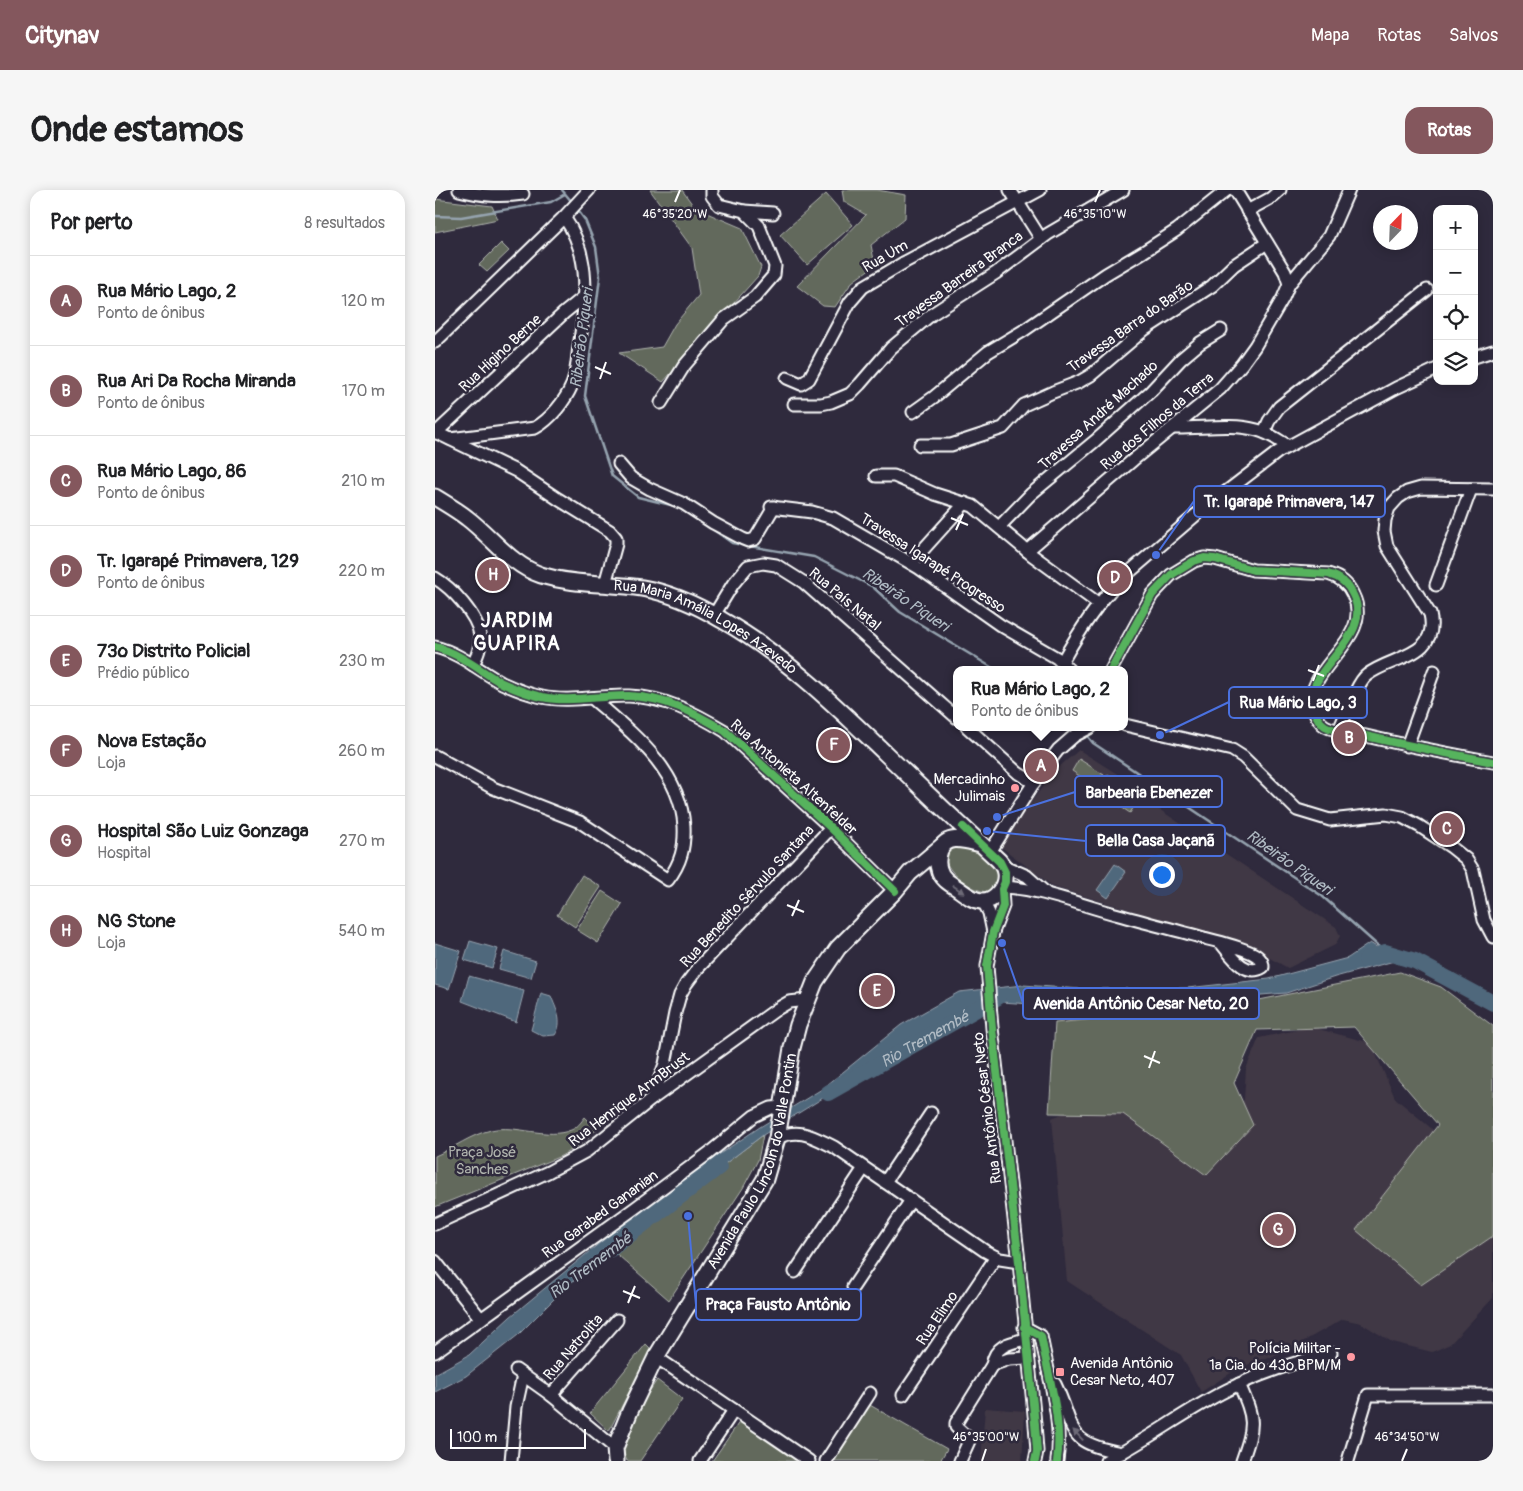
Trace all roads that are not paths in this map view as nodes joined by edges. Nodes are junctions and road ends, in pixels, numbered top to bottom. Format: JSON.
{"nodes":[{"id":1,"x":459,"y":190,"type":"edge"},
{"id":2,"x":712,"y":190,"type":"edge"},
{"id":3,"x":1010,"y":190,"type":"edge"},
{"id":4,"x":1039,"y":190,"type":"edge"},
{"id":5,"x":1123,"y":190,"type":"edge"},
{"id":6,"x":1227,"y":190,"type":"edge"},
{"id":7,"x":1235,"y":190,"type":"edge"},
{"id":8,"x":1280,"y":190,"type":"edge"},
{"id":9,"x":1349,"y":190,"type":"edge"},
{"id":10,"x":523,"y":194,"type":"dead end"},
{"id":11,"x":586,"y":194,"type":"edge"},
{"id":12,"x":1018,"y":202,"type":"junction"},
{"id":13,"x":744,"y":211,"type":"junction"},
{"id":14,"x":1247,"y":211,"type":"junction"},
{"id":15,"x":773,"y":213,"type":"dead end"},
{"id":16,"x":566,"y":215,"type":"junction"},
{"id":17,"x":1041,"y":239,"type":"junction"},
{"id":18,"x":1267,"y":243,"type":"junction"},
{"id":19,"x":1289,"y":284,"type":"junction"},
{"id":20,"x":1427,"y":290,"type":"dead end"},
{"id":21,"x":585,"y":296,"type":"junction"},
{"id":22,"x":1221,"y":330,"type":"dead end"},
{"id":23,"x":435,"y":341,"type":"edge"},
{"id":24,"x":1493,"y":351,"type":"edge"},
{"id":25,"x":1478,"y":356,"type":"edge"},
{"id":26,"x":1433,"y":371,"type":"edge"},
{"id":27,"x":787,"y":378,"type":"dead end"},
{"id":28,"x":661,"y":403,"type":"dead end"},
{"id":29,"x":794,"y":404,"type":"dead end"},
{"id":30,"x":913,"y":412,"type":"dead end"},
{"id":31,"x":1172,"y":428,"type":"junction"},
{"id":32,"x":436,"y":432,"type":"edge"},
{"id":33,"x":1264,"y":432,"type":"junction"},
{"id":34,"x":451,"y":439,"type":"junction"},
{"id":35,"x":920,"y":446,"type":"dead end"},
{"id":36,"x":1288,"y":446,"type":"junction"},
{"id":37,"x":619,"y":464,"type":"dead end"},
{"id":38,"x":876,"y":476,"type":"dead end"},
{"id":39,"x":1471,"y":489,"type":"junction"},
{"id":40,"x":1493,"y":489,"type":"edge"},
{"id":41,"x":435,"y":497,"type":"edge"},
{"id":42,"x":965,"y":503,"type":"junction"},
{"id":43,"x":999,"y":528,"type":"junction"},
{"id":44,"x":1027,"y":551,"type":"junction"},
{"id":45,"x":911,"y":564,"type":"junction"},
{"id":46,"x":435,"y":578,"type":"edge"},
{"id":47,"x":605,"y":584,"type":"junction"},
{"id":48,"x":1437,"y":585,"type":"dead end"},
{"id":49,"x":1099,"y":604,"type":"junction"},
{"id":50,"x":714,"y":615,"type":"junction"},
{"id":51,"x":435,"y":648,"type":"edge"},
{"id":52,"x":473,"y":665,"type":"junction"},
{"id":53,"x":1065,"y":666,"type":"edge"},
{"id":54,"x":1113,"y":666,"type":"edge"},
{"id":55,"x":1434,"y":671,"type":"dead end"},
{"id":56,"x":592,"y":698,"type":"junction"},
{"id":57,"x":953,"y":714,"type":"edge"},
{"id":58,"x":1128,"y":726,"type":"edge"},
{"id":59,"x":1339,"y":730,"type":"junction"},
{"id":60,"x":971,"y":731,"type":"edge"},
{"id":61,"x":1083,"y":731,"type":"edge"},
{"id":62,"x":1407,"y":746,"type":"junction"},
{"id":63,"x":435,"y":756,"type":"edge"},
{"id":64,"x":1493,"y":762,"type":"edge"},
{"id":65,"x":1034,"y":783,"type":"junction"},
{"id":66,"x":944,"y":810,"type":"junction"},
{"id":67,"x":831,"y":828,"type":"junction"},
{"id":68,"x":944,"y":844,"type":"junction"},
{"id":69,"x":985,"y":848,"type":"junction"},
{"id":70,"x":1003,"y":866,"type":"junction"},
{"id":71,"x":939,"y":870,"type":"junction"},
{"id":72,"x":1003,"y":888,"type":"junction"},
{"id":73,"x":898,"y":889,"type":"junction"},
{"id":74,"x":1047,"y":893,"type":"junction"},
{"id":75,"x":983,"y":901,"type":"junction"},
{"id":76,"x":993,"y":932,"type":"junction"},
{"id":77,"x":1493,"y":937,"type":"edge"},
{"id":78,"x":1221,"y":943,"type":"dead end"},
{"id":79,"x":807,"y":1000,"type":"junction"},
{"id":80,"x":652,"y":1099,"type":"junction"},
{"id":81,"x":783,"y":1109,"type":"junction"},
{"id":82,"x":931,"y":1112,"type":"dead end"},
{"id":83,"x":777,"y":1138,"type":"junction"},
{"id":84,"x":864,"y":1168,"type":"junction"},
{"id":85,"x":885,"y":1182,"type":"junction"},
{"id":86,"x":911,"y":1200,"type":"junction"},
{"id":87,"x":435,"y":1224,"type":"edge"},
{"id":88,"x":996,"y":1257,"type":"junction"},
{"id":89,"x":435,"y":1262,"type":"edge"},
{"id":90,"x":1019,"y":1262,"type":"junction"},
{"id":91,"x":795,"y":1272,"type":"dead end"},
{"id":92,"x":853,"y":1287,"type":"dead end"},
{"id":93,"x":481,"y":1318,"type":"junction"},
{"id":94,"x":617,"y":1320,"type":"dead end"},
{"id":95,"x":1025,"y":1327,"type":"junction"},
{"id":96,"x":1025,"y":1339,"type":"junction"},
{"id":97,"x":435,"y":1352,"type":"edge"},
{"id":98,"x":1331,"y":1353,"type":"dead end"},
{"id":99,"x":656,"y":1357,"type":"junction"},
{"id":100,"x":1027,"y":1358,"type":"junction"},
{"id":101,"x":992,"y":1366,"type":"junction"},
{"id":102,"x":1050,"y":1380,"type":"junction"},
{"id":103,"x":1239,"y":1384,"type":"junction"},
{"id":104,"x":870,"y":1393,"type":"dead end"},
{"id":105,"x":551,"y":1395,"type":"junction"},
{"id":106,"x":903,"y":1395,"type":"dead end"},
{"id":107,"x":1493,"y":1395,"type":"edge"},
{"id":108,"x":734,"y":1410,"type":"junction"},
{"id":109,"x":616,"y":1455,"type":"edge"},
{"id":110,"x":1119,"y":1457,"type":"edge"},
{"id":111,"x":511,"y":1461,"type":"edge"},
{"id":112,"x":700,"y":1461,"type":"edge"},
{"id":113,"x":809,"y":1461,"type":"edge"},
{"id":114,"x":826,"y":1461,"type":"edge"},
{"id":115,"x":960,"y":1461,"type":"edge"},
{"id":116,"x":1035,"y":1461,"type":"edge"},
{"id":117,"x":1057,"y":1461,"type":"edge"},
{"id":118,"x":1106,"y":1461,"type":"edge"},
{"id":119,"x":1241,"y":1461,"type":"edge"},
{"id":120,"x":1348,"y":1461,"type":"edge"}],
"edges":[{"from":1,"to":10,"type":"street"},
{"from":2,"to":13,"type":"street"},
{"from":3,"to":12,"type":"street"},
{"from":4,"to":12,"type":"street","name":"Rua Um"},
{"from":5,"to":17,"type":"street","name":"Travessa Barreira Branca"},
{"from":6,"to":30,"type":"street"},
{"from":7,"to":14,"type":"street"},
{"from":8,"to":14,"type":"street"},
{"from":9,"to":19,"type":"street","name":"Rua dos Filhos da Terra"},
{"from":11,"to":16,"type":"street"},
{"from":12,"to":17,"type":"street"},
{"from":12,"to":27,"type":"street","name":"Rua Um"},
{"from":13,"to":15,"type":"street"},
{"from":13,"to":28,"type":"street"},
{"from":14,"to":18,"type":"street"},
{"from":16,"to":21,"type":"street"},
{"from":16,"to":23,"type":"street"},
{"from":17,"to":29,"type":"street","name":"Travessa Barreira Branca"},
{"from":18,"to":19,"type":"street"},
{"from":18,"to":35,"type":"street","name":"Travessa Barra do Barão"},
{"from":19,"to":31,"type":"street","name":"Rua dos Filhos da Terra"},
{"from":20,"to":33,"type":"street"},
{"from":21,"to":32,"type":"street","name":"Rua Higino Berne"},
{"from":21,"to":34,"type":"street"},
{"from":22,"to":43,"type":"street","name":"Travessa André Machado"},
{"from":24,"to":25,"type":"street"},
{"from":26,"to":36,"type":"street"},
{"from":31,"to":33,"type":"street"},
{"from":31,"to":44,"type":"street","name":"Rua dos Filhos da Terra"},
{"from":32,"to":34,"type":"street"},
{"from":33,"to":36,"type":"street"},
{"from":34,"to":47,"type":"street"},
{"from":36,"to":49,"type":"street"},
{"from":37,"to":45,"type":"street","name":"Travessa Igarapé Progresso"},
{"from":38,"to":42,"type":"street"},
{"from":39,"to":40,"type":"street"},
{"from":39,"to":48,"type":"street"},
{"from":39,"to":59,"type":"street"},
{"from":41,"to":47,"type":"main road","name":"Rua Maria Amália Lopes Azevedo"},
{"from":42,"to":43,"type":"street"},
{"from":42,"to":45,"type":"street"},
{"from":43,"to":44,"type":"street"},
{"from":44,"to":49,"type":"street"},
{"from":45,"to":53,"type":"street","name":"Travessa Igarapé Progresso"},
{"from":46,"to":52,"type":"street"},
{"from":47,"to":50,"type":"main road","name":"Rua Maria Amália Lopes Azevedo"},
{"from":49,"to":53,"type":"street"},
{"from":50,"to":57,"type":"street","name":"Rua País Natal"},
{"from":50,"to":66,"type":"main road","name":"Rua Maria Amália Lopes Azevedo"},
{"from":51,"to":52,"type":"street","name":"Rua Antonieta Altenfelder"},
{"from":52,"to":56,"type":"street","name":"Rua Antonieta Altenfelder"},
{"from":54,"to":59,"type":"street"},
{"from":55,"to":62,"type":"street"},
{"from":56,"to":63,"type":"street"},
{"from":56,"to":67,"type":"street","name":"Rua Antonieta Altenfelder"},
{"from":58,"to":77,"type":"street"},
{"from":59,"to":62,"type":"street"},
{"from":60,"to":65,"type":"street"},
{"from":61,"to":65,"type":"street"},
{"from":62,"to":64,"type":"street"},
{"from":65,"to":69,"type":"street"},
{"from":66,"to":68,"type":"main road"},
{"from":66,"to":69,"type":"main road","name":"Rua Maria Amália Lopes Azevedo"},
{"from":67,"to":73,"type":"street","name":"Rua Antonieta Altenfelder"},
{"from":67,"to":80,"type":"street","name":"Rua Benedito Sérvulo Santana"},
{"from":68,"to":69,"type":"main road"},
{"from":68,"to":71,"type":"main road"},
{"from":68,"to":73,"type":"main road","name":"Avenida Paulo Lincoln do Valle Pontin"},
{"from":69,"to":70,"type":"main road"},
{"from":70,"to":72,"type":"main road"},
{"from":70,"to":74,"type":"street"},
{"from":71,"to":73,"type":"main road","name":"Avenida Paulo Lincoln do Valle Pontin"},
{"from":71,"to":75,"type":"main road","one_way":true},
{"from":72,"to":74,"type":"street"},
{"from":72,"to":75,"type":"main road"},
{"from":72,"to":76,"type":"street","name":"Rua Antônio César Neto"},
{"from":73,"to":79,"type":"main road","name":"Avenida Paulo Lincoln do Valle Pontin"},
{"from":74,"to":78,"type":"street"},
{"from":75,"to":76,"type":"street","name":"Rua Antônio César Neto"},
{"from":76,"to":90,"type":"street","name":"Rua Antônio César Neto"},
{"from":79,"to":80,"type":"street","name":"Rua Henrique ArmBrust"},
{"from":79,"to":81,"type":"main road","name":"Avenida Paulo Lincoln do Valle Pontin"},
{"from":80,"to":87,"type":"street","name":"Rua Henrique ArmBrust"},
{"from":81,"to":83,"type":"main road","name":"Avenida Paulo Lincoln do Valle Pontin"},
{"from":81,"to":93,"type":"street","name":"Rua Garabed Gananian"},
{"from":82,"to":85,"type":"street"},
{"from":83,"to":84,"type":"street"},
{"from":83,"to":99,"type":"main road","name":"Avenida Paulo Lincoln do Valle Pontin"},
{"from":84,"to":85,"type":"street"},
{"from":84,"to":91,"type":"street"},
{"from":85,"to":86,"type":"street"},
{"from":86,"to":88,"type":"street"},
{"from":86,"to":92,"type":"street"},
{"from":88,"to":90,"type":"street"},
{"from":88,"to":106,"type":"street","name":"Rua Elimo"},
{"from":89,"to":93,"type":"street"},
{"from":90,"to":95,"type":"street","name":"Rua Antônio César Neto"},
{"from":93,"to":97,"type":"street","name":"Rua Garabed Gananian"},
{"from":94,"to":105,"type":"street","name":"Rua Natrolita"},
{"from":95,"to":96,"type":"street","name":"Rua Antônio César Neto"},
{"from":95,"to":102,"type":"street"},
{"from":96,"to":100,"type":"street","name":"Rua Antônio César Neto"},
{"from":96,"to":101,"type":"street"},
{"from":98,"to":103,"type":"street"},
{"from":99,"to":108,"type":"street"},
{"from":99,"to":109,"type":"main road","name":"Avenida Paulo Lincoln do Valle Pontin"},
{"from":100,"to":101,"type":"street"},
{"from":100,"to":116,"type":"street","name":"Rua Antônio César Neto"},
{"from":101,"to":115,"type":"street"},
{"from":110,"to":102,"type":"street","one_way":true},
{"from":102,"to":117,"type":"street"},
{"from":103,"to":110,"type":"street"},
{"from":103,"to":119,"type":"street"},
{"from":104,"to":114,"type":"street"},
{"from":105,"to":109,"type":"street","name":"Avenida Paulo Lincoln do Valle Pontin"},
{"from":105,"to":111,"type":"street","name":"Avenida Paulo Lincoln do Valle Pontin"},
{"from":107,"to":120,"type":"street"},
{"from":108,"to":112,"type":"street"},
{"from":108,"to":113,"type":"street"},
{"from":110,"to":118,"type":"street"}]}
